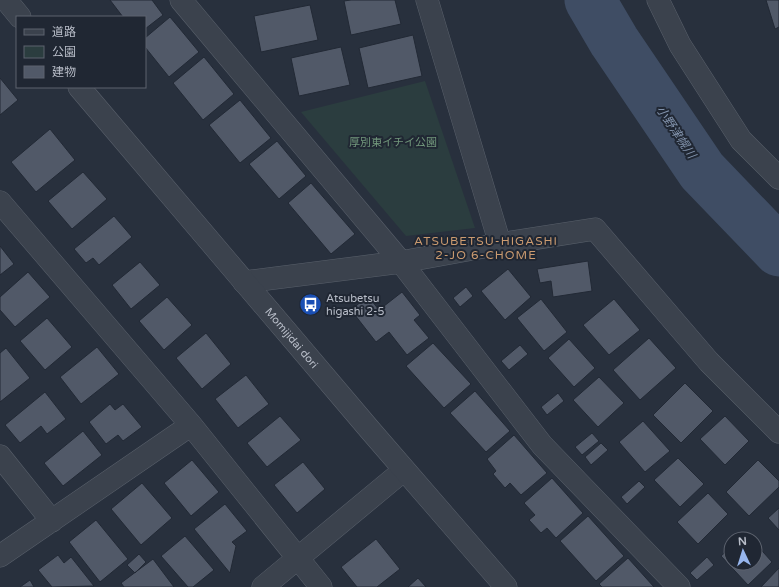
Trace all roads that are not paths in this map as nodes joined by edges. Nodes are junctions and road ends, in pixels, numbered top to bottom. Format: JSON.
{"nodes":[{"id":1,"x":6,"y":0,"type":"edge"},
{"id":2,"x":181,"y":0,"type":"edge"},
{"id":3,"x":427,"y":0,"type":"edge"},
{"id":4,"x":658,"y":0,"type":"edge"},
{"id":5,"x":19,"y":16,"type":"edge"},
{"id":6,"x":80,"y":88,"type":"edge"},
{"id":7,"x":779,"y":178,"type":"edge"},
{"id":8,"x":0,"y":202,"type":"edge"},
{"id":9,"x":500,"y":244,"type":"junction"},
{"id":10,"x":401,"y":262,"type":"junction"},
{"id":11,"x":244,"y":282,"type":"junction"},
{"id":12,"x":191,"y":425,"type":"junction"},
{"id":13,"x":779,"y":432,"type":"edge"},
{"id":14,"x":0,"y":456,"type":"edge"},
{"id":15,"x":404,"y":470,"type":"junction"},
{"id":16,"x":52,"y":521,"type":"junction"},
{"id":17,"x":0,"y":556,"type":"edge"},
{"id":18,"x":298,"y":559,"type":"junction"},
{"id":19,"x":263,"y":587,"type":"edge"},
{"id":20,"x":321,"y":587,"type":"edge"},
{"id":21,"x":506,"y":587,"type":"edge"},
{"id":22,"x":679,"y":587,"type":"edge"}],
"edges":[{"from":1,"to":5,"type":"street"},
{"from":2,"to":10,"type":"street"},
{"from":3,"to":9,"type":"street"},
{"from":4,"to":7,"type":"street"},
{"from":6,"to":11,"type":"street","name":"Momijidai dori"},
{"from":8,"to":12,"type":"street"},
{"from":9,"to":10,"type":"street"},
{"from":9,"to":13,"type":"street"},
{"from":10,"to":11,"type":"street"},
{"from":10,"to":22,"type":"street"},
{"from":11,"to":15,"type":"street","name":"Momijidai dori"},
{"from":12,"to":16,"type":"street"},
{"from":12,"to":18,"type":"street"},
{"from":14,"to":16,"type":"street"},
{"from":15,"to":18,"type":"street"},
{"from":15,"to":21,"type":"street","name":"Momijidai dori"},
{"from":16,"to":17,"type":"street"},
{"from":18,"to":19,"type":"street"},
{"from":18,"to":20,"type":"street"}]}
